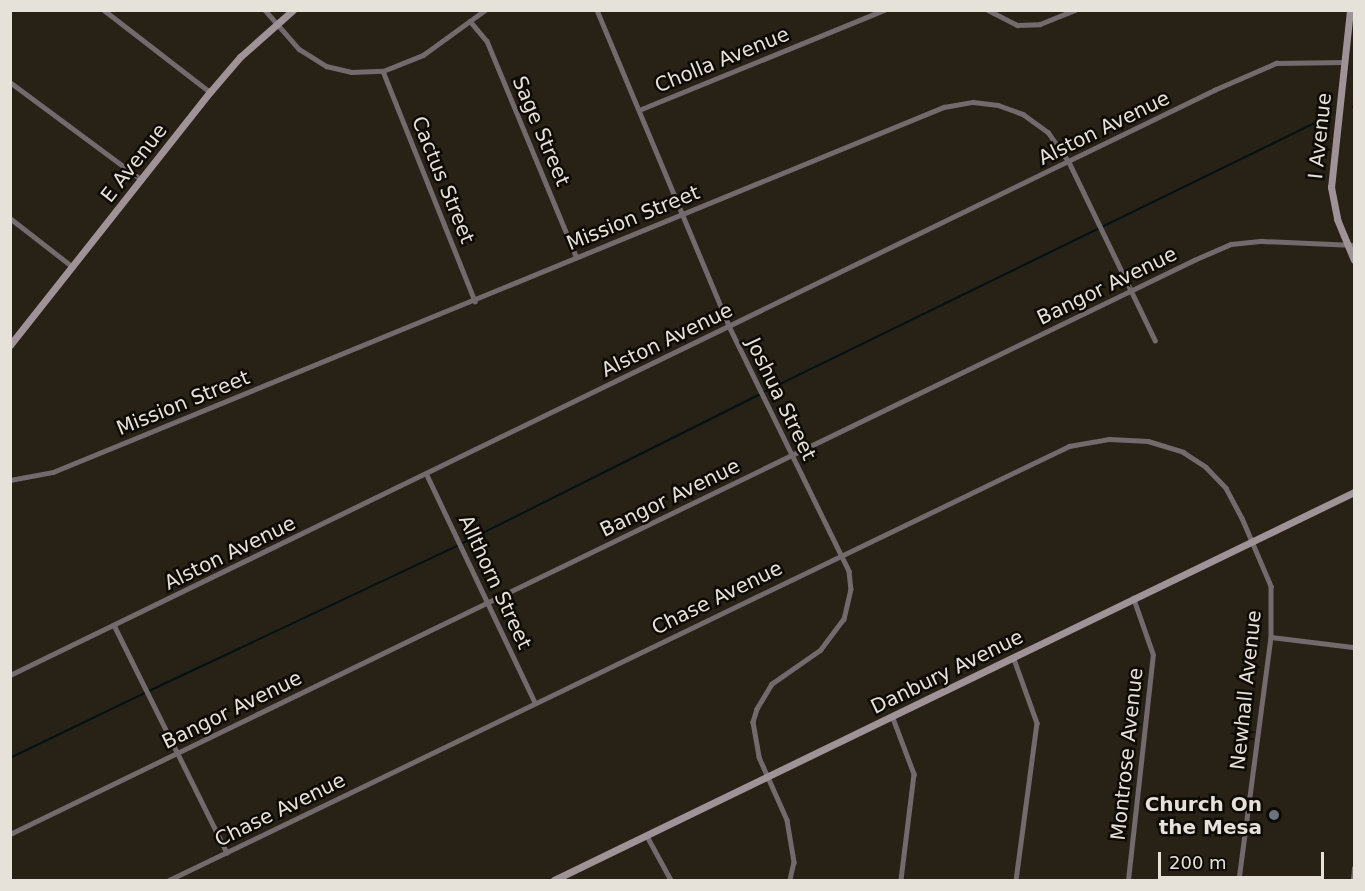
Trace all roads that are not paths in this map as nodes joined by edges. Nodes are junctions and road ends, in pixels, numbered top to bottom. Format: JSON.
{"nodes":[{"id":1,"x":104,"y":10,"type":"edge"},
{"id":2,"x":265,"y":10,"type":"edge"},
{"id":3,"x":293,"y":10,"type":"edge"},
{"id":4,"x":485,"y":10,"type":"edge"},
{"id":5,"x":597,"y":10,"type":"edge"},
{"id":6,"x":884,"y":10,"type":"edge"},
{"id":7,"x":988,"y":10,"type":"edge"},
{"id":8,"x":1075,"y":10,"type":"edge"},
{"id":9,"x":1350,"y":10,"type":"edge"},
{"id":10,"x":470,"y":21,"type":"junction"},
{"id":11,"x":275,"y":24,"type":"junction"},
{"id":12,"x":1344,"y":62,"type":"junction"},
{"id":13,"x":383,"y":71,"type":"junction"},
{"id":14,"x":10,"y":82,"type":"edge"},
{"id":15,"x":210,"y":92,"type":"junction"},
{"id":16,"x":639,"y":110,"type":"junction"},
{"id":17,"x":1069,"y":162,"type":"junction"},
{"id":18,"x":142,"y":180,"type":"junction"},
{"id":19,"x":680,"y":215,"type":"junction"},
{"id":20,"x":10,"y":218,"type":"edge"},
{"id":21,"x":1354,"y":245,"type":"edge"},
{"id":22,"x":1346,"y":246,"type":"junction"},
{"id":23,"x":576,"y":256,"type":"junction"},
{"id":24,"x":1354,"y":260,"type":"edge"},
{"id":25,"x":73,"y":267,"type":"junction"},
{"id":26,"x":1130,"y":291,"type":"junction"},
{"id":27,"x":475,"y":301,"type":"junction"},
{"id":28,"x":729,"y":326,"type":"junction"},
{"id":29,"x":1155,"y":340,"type":"dead end"},
{"id":30,"x":10,"y":345,"type":"edge"},
{"id":31,"x":791,"y":456,"type":"junction"},
{"id":32,"x":427,"y":475,"type":"junction"},
{"id":33,"x":10,"y":480,"type":"edge"},
{"id":34,"x":1354,"y":492,"type":"edge"},
{"id":35,"x":1253,"y":542,"type":"junction"},
{"id":36,"x":841,"y":554,"type":"junction"},
{"id":37,"x":1133,"y":598,"type":"junction"},
{"id":38,"x":489,"y":603,"type":"junction"},
{"id":39,"x":114,"y":625,"type":"junction"},
{"id":40,"x":1271,"y":637,"type":"junction"},
{"id":41,"x":1354,"y":647,"type":"edge"},
{"id":42,"x":1014,"y":659,"type":"junction"},
{"id":43,"x":10,"y":675,"type":"edge"},
{"id":44,"x":535,"y":702,"type":"junction"},
{"id":45,"x":893,"y":718,"type":"junction"},
{"id":46,"x":177,"y":753,"type":"junction"},
{"id":47,"x":768,"y":775,"type":"junction"},
{"id":48,"x":10,"y":834,"type":"edge"},
{"id":49,"x":646,"y":836,"type":"junction"},
{"id":50,"x":226,"y":853,"type":"junction"},
{"id":51,"x":1354,"y":868,"type":"edge"},
{"id":52,"x":169,"y":880,"type":"edge"},
{"id":53,"x":554,"y":880,"type":"edge"},
{"id":54,"x":671,"y":880,"type":"edge"},
{"id":55,"x":790,"y":880,"type":"edge"},
{"id":56,"x":901,"y":880,"type":"edge"},
{"id":57,"x":1016,"y":880,"type":"edge"},
{"id":58,"x":1128,"y":880,"type":"edge"},
{"id":59,"x":1239,"y":880,"type":"edge"},
{"id":60,"x":1353,"y":880,"type":"edge"}],
"edges":[{"from":1,"to":15,"type":"street"},
{"from":2,"to":11,"type":"street"},
{"from":3,"to":11,"type":"street","name":"E Avenue"},
{"from":4,"to":10,"type":"street"},
{"from":5,"to":16,"type":"street","name":"Joshua Street"},
{"from":6,"to":16,"type":"street","name":"Cholla Avenue"},
{"from":7,"to":8,"type":"street"},
{"from":9,"to":12,"type":"street","name":"I Avenue"},
{"from":10,"to":13,"type":"street"},
{"from":10,"to":23,"type":"street","name":"Sage Street"},
{"from":11,"to":13,"type":"street"},
{"from":11,"to":15,"type":"street","name":"E Avenue"},
{"from":12,"to":17,"type":"street","name":"Alston Avenue"},
{"from":12,"to":22,"type":"street","name":"I Avenue"},
{"from":13,"to":27,"type":"street","name":"Cactus Street"},
{"from":14,"to":18,"type":"street"},
{"from":15,"to":18,"type":"street","name":"E Avenue"},
{"from":16,"to":19,"type":"street","name":"Joshua Street"},
{"from":17,"to":19,"type":"street","name":"Mission Street"},
{"from":17,"to":26,"type":"street","name":"Mission Street"},
{"from":17,"to":28,"type":"street","name":"Alston Avenue"},
{"from":18,"to":25,"type":"street","name":"E Avenue"},
{"from":19,"to":23,"type":"street","name":"Mission Street"},
{"from":19,"to":28,"type":"street","name":"Joshua Street"},
{"from":20,"to":25,"type":"street"},
{"from":21,"to":22,"type":"street","name":"Bangor Avenue"},
{"from":22,"to":24,"type":"street","name":"I Avenue"},
{"from":22,"to":26,"type":"street","name":"Bangor Avenue"},
{"from":23,"to":27,"type":"street","name":"Mission Street"},
{"from":25,"to":30,"type":"street","name":"E Avenue"},
{"from":26,"to":29,"type":"street","name":"Mission Street"},
{"from":26,"to":31,"type":"street","name":"Bangor Avenue"},
{"from":27,"to":33,"type":"street","name":"Mission Street"},
{"from":28,"to":31,"type":"street","name":"Joshua Street"},
{"from":28,"to":32,"type":"street","name":"Alston Avenue"},
{"from":31,"to":36,"type":"street","name":"Joshua Street"},
{"from":31,"to":38,"type":"street","name":"Bangor Avenue"},
{"from":32,"to":38,"type":"street","name":"Allthorn Street"},
{"from":32,"to":39,"type":"street","name":"Alston Avenue"},
{"from":34,"to":35,"type":"street","name":"Danbury Avenue"},
{"from":35,"to":36,"type":"street","name":"Chase Avenue"},
{"from":35,"to":37,"type":"street","name":"Danbury Avenue"},
{"from":35,"to":40,"type":"street","name":"Newhall Avenue"},
{"from":36,"to":44,"type":"street","name":"Chase Avenue"},
{"from":36,"to":47,"type":"street","name":"Joshua Street"},
{"from":37,"to":42,"type":"street","name":"Danbury Avenue"},
{"from":37,"to":58,"type":"street","name":"Montrose Avenue"},
{"from":38,"to":44,"type":"street","name":"Allthorn Street"},
{"from":38,"to":46,"type":"street","name":"Bangor Avenue"},
{"from":39,"to":43,"type":"street","name":"Alston Avenue"},
{"from":39,"to":46,"type":"street"},
{"from":40,"to":41,"type":"street"},
{"from":40,"to":59,"type":"street","name":"Newhall Avenue"},
{"from":42,"to":45,"type":"street","name":"Danbury Avenue"},
{"from":42,"to":57,"type":"street"},
{"from":44,"to":50,"type":"street","name":"Chase Avenue"},
{"from":45,"to":47,"type":"street","name":"Danbury Avenue"},
{"from":45,"to":56,"type":"street"},
{"from":46,"to":48,"type":"street","name":"Bangor Avenue"},
{"from":46,"to":50,"type":"street"},
{"from":47,"to":49,"type":"street","name":"Danbury Avenue"},
{"from":47,"to":55,"type":"street","name":"Joshua Street"},
{"from":49,"to":53,"type":"street","name":"Danbury Avenue"},
{"from":49,"to":54,"type":"street"},
{"from":50,"to":52,"type":"street","name":"Chase Avenue"},
{"from":51,"to":60,"type":"street"}]}
